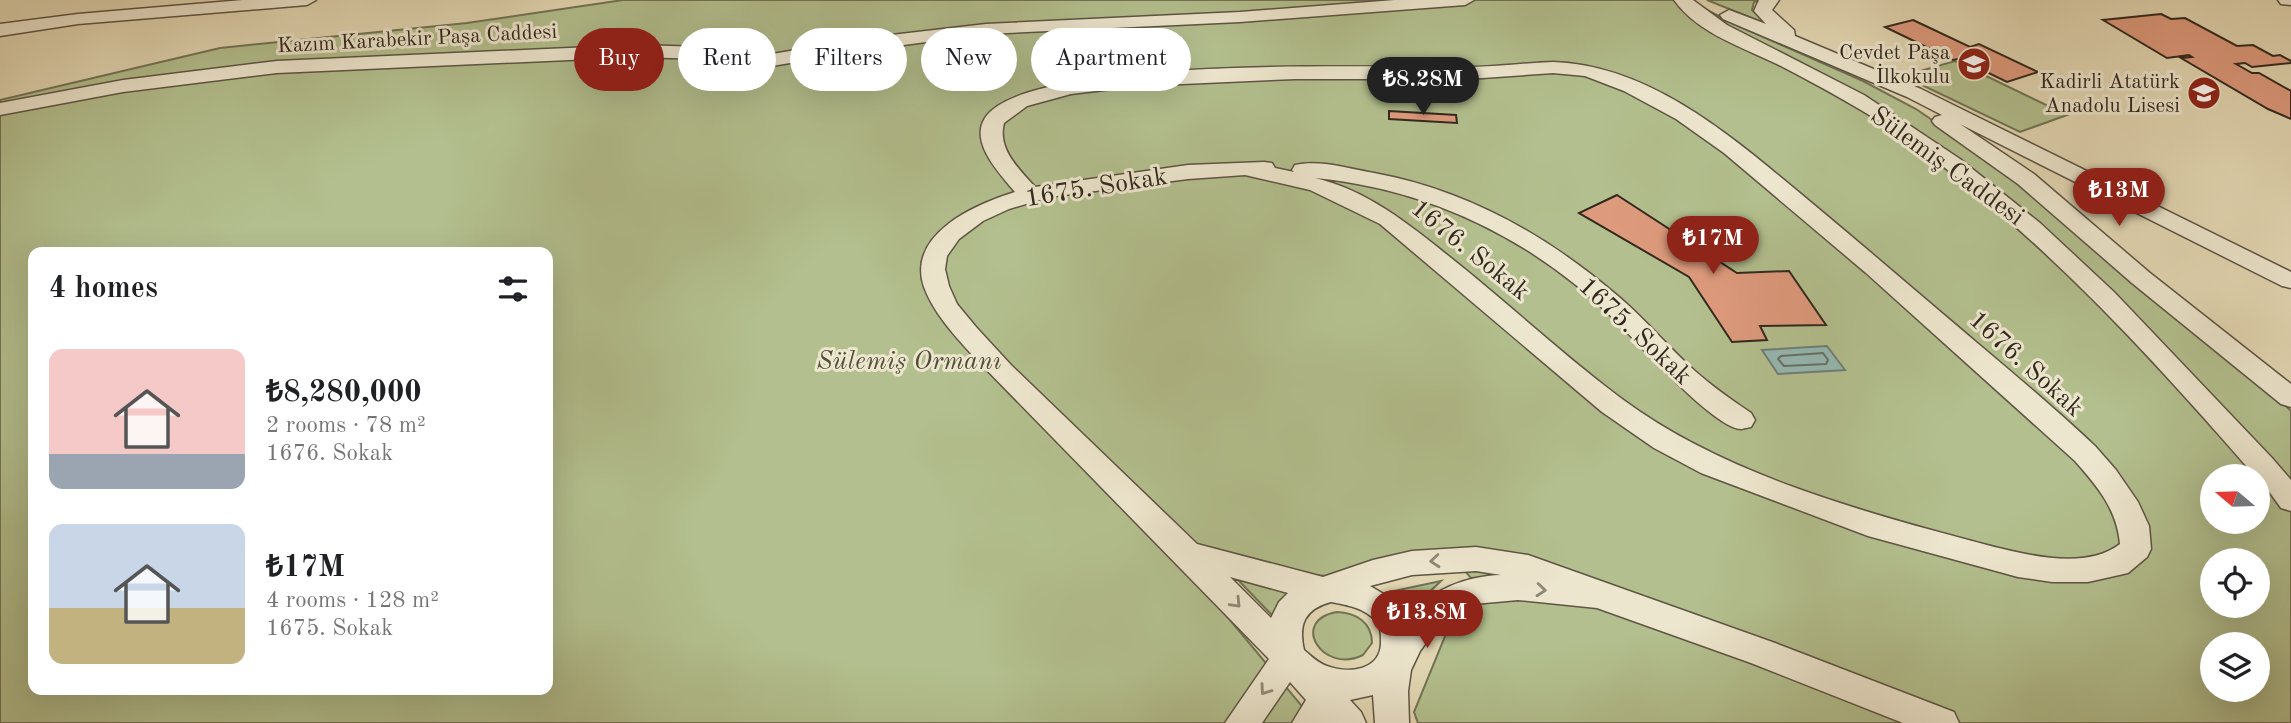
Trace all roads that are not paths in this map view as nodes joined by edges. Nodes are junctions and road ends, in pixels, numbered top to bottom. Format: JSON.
{"nodes":[{"id":1,"x":307,"y":0,"type":"edge"},
{"id":2,"x":1465,"y":0,"type":"edge"},
{"id":3,"x":1683,"y":0,"type":"edge"},
{"id":4,"x":1695,"y":0,"type":"edge"},
{"id":5,"x":1770,"y":0,"type":"edge"},
{"id":6,"x":0,"y":30,"type":"edge"},
{"id":7,"x":1796,"y":42,"type":"junction"},
{"id":8,"x":1914,"y":93,"type":"junction"},
{"id":9,"x":0,"y":109,"type":"edge"},
{"id":10,"x":1249,"y":168,"type":"junction"},
{"id":11,"x":1030,"y":195,"type":"junction"},
{"id":12,"x":2291,"y":281,"type":"edge"},
{"id":13,"x":2291,"y":398,"type":"edge"},
{"id":14,"x":1741,"y":420,"type":"dead end"},
{"id":15,"x":2291,"y":500,"type":"edge"},
{"id":16,"x":1189,"y":554,"type":"junction"},
{"id":17,"x":1324,"y":590,"type":"junction"},
{"id":18,"x":1598,"y":595,"type":"junction"},
{"id":19,"x":1289,"y":657,"type":"junction"},
{"id":20,"x":1395,"y":662,"type":"junction"},
{"id":21,"x":1329,"y":715,"type":"edge"},
{"id":22,"x":1242,"y":723,"type":"edge"},
{"id":23,"x":1392,"y":723,"type":"edge"},
{"id":24,"x":1942,"y":723,"type":"edge"}],
"edges":[{"from":1,"to":6,"type":"street"},
{"from":2,"to":9,"type":"street","name":"Kazım Karabekir Paşa Caddesi"},
{"from":3,"to":15,"type":"street","name":"Sülemiş Caddesi"},
{"from":4,"to":7,"type":"street"},
{"from":5,"to":7,"type":"street"},
{"from":7,"to":8,"type":"street"},
{"from":8,"to":12,"type":"street"},
{"from":8,"to":13,"type":"street"},
{"from":10,"to":11,"type":"street","name":"1675. Sokak"},
{"from":10,"to":11,"type":"street","name":"1676. Sokak"},
{"from":10,"to":14,"type":"street","name":"1675. Sokak"},
{"from":11,"to":16,"type":"street","name":"1675. Sokak"},
{"from":16,"to":17,"type":"street"},
{"from":16,"to":19,"type":"street","name":"1675. Sokak","one_way":true},
{"from":18,"to":17,"type":"street","one_way":true},
{"from":17,"to":19,"type":"street"},
{"from":17,"to":20,"type":"street"},
{"from":20,"to":18,"type":"street","one_way":true},
{"from":18,"to":24,"type":"street"},
{"from":19,"to":20,"type":"street"},
{"from":19,"to":21,"type":"street"},
{"from":19,"to":22,"type":"street","one_way":true},
{"from":20,"to":23,"type":"street"}]}
